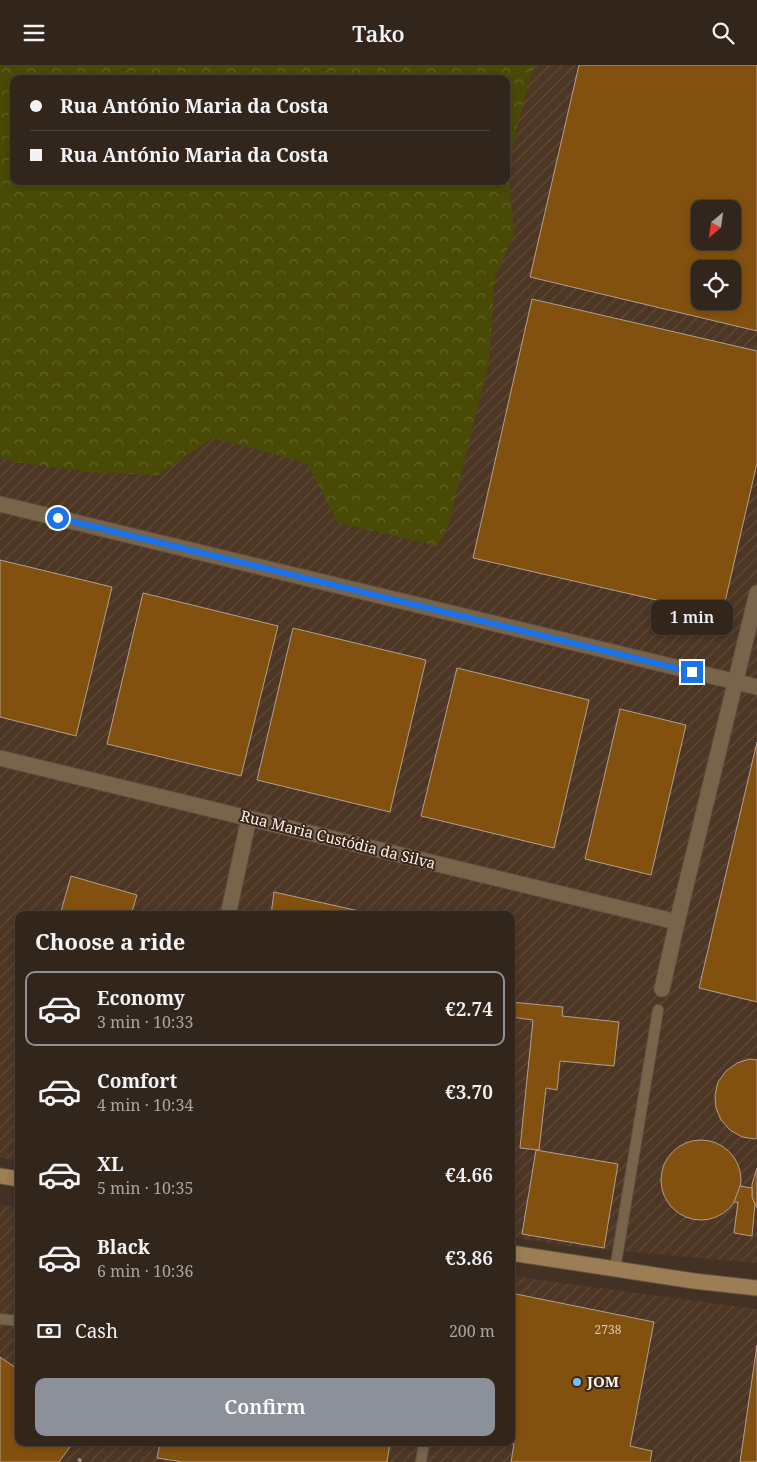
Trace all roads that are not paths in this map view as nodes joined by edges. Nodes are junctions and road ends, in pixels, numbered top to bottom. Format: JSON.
{"nodes":[{"id":1,"x":0,"y":504,"type":"edge"},
{"id":2,"x":757,"y":593,"type":"edge"},
{"id":3,"x":736,"y":682,"type":"junction"},
{"id":4,"x":757,"y":687,"type":"edge"},
{"id":5,"x":0,"y":758,"type":"edge"},
{"id":6,"x":249,"y":818,"type":"junction"},
{"id":7,"x":229,"y":911,"type":"edge"},
{"id":8,"x":676,"y":922,"type":"junction"},
{"id":9,"x":662,"y":989,"type":"dead end"},
{"id":10,"x":658,"y":1010,"type":"dead end"},
{"id":11,"x":0,"y":1176,"type":"edge"},
{"id":12,"x":15,"y":1178,"type":"edge"},
{"id":13,"x":515,"y":1254,"type":"edge"},
{"id":14,"x":616,"y":1269,"type":"junction"},
{"id":15,"x":757,"y":1288,"type":"edge"},
{"id":16,"x":0,"y":1319,"type":"edge"},
{"id":17,"x":15,"y":1321,"type":"edge"},
{"id":18,"x":423,"y":1447,"type":"edge"},
{"id":19,"x":421,"y":1462,"type":"edge"},
{"id":20,"x":430,"y":1462,"type":"edge"}],
"edges":[{"from":1,"to":3,"type":"street"},
{"from":2,"to":3,"type":"street"},
{"from":3,"to":4,"type":"street"},
{"from":3,"to":8,"type":"street"},
{"from":5,"to":6,"type":"street","name":"Rua Maria Custódia da Silva"},
{"from":6,"to":7,"type":"street"},
{"from":6,"to":8,"type":"street","name":"Rua Maria Custódia da Silva"},
{"from":8,"to":9,"type":"street"},
{"from":10,"to":14,"type":"lane"},
{"from":11,"to":12,"type":"main road"},
{"from":13,"to":14,"type":"main road"},
{"from":14,"to":15,"type":"main road"},
{"from":16,"to":17,"type":"lane"},
{"from":18,"to":19,"type":"lane"},
{"from":18,"to":20,"type":"lane"}]}
